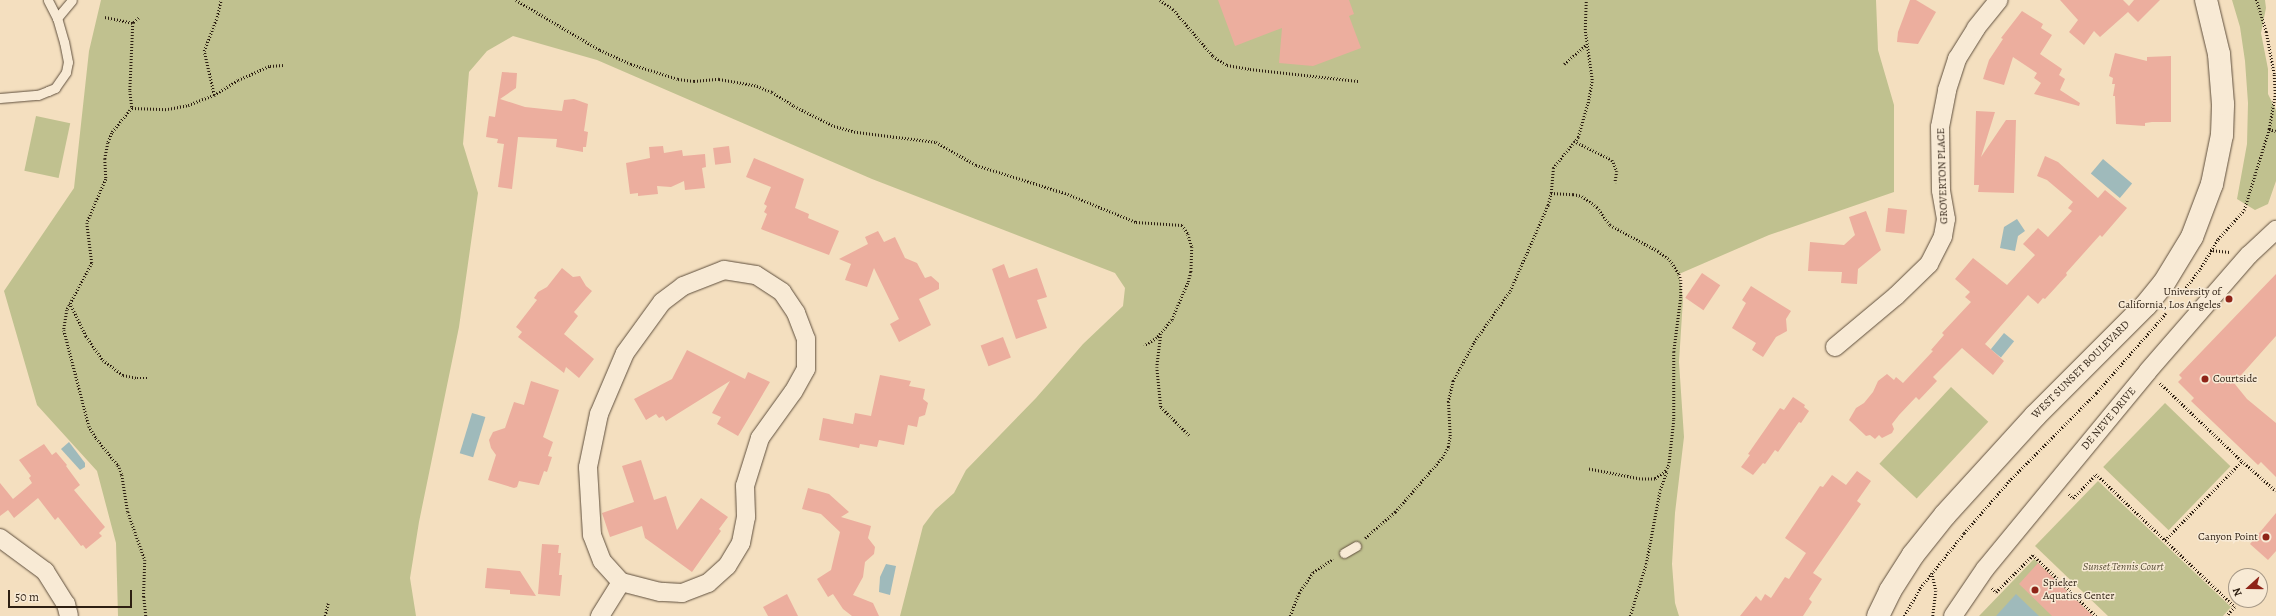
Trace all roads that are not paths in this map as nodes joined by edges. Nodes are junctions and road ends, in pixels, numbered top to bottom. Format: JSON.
{"nodes":[{"id":1,"x":48,"y":0,"type":"edge"},
{"id":2,"x":72,"y":0,"type":"edge"},
{"id":3,"x":2000,"y":0,"type":"edge"},
{"id":4,"x":2206,"y":0,"type":"edge"},
{"id":5,"x":57,"y":18,"type":"junction"},
{"id":6,"x":0,"y":98,"type":"edge"},
{"id":7,"x":2276,"y":230,"type":"edge"},
{"id":8,"x":1836,"y":346,"type":"dead end"},
{"id":9,"x":0,"y":538,"type":"edge"},
{"id":10,"x":1356,"y":546,"type":"road end"},
{"id":11,"x":1344,"y":553,"type":"road end"},
{"id":12,"x":621,"y":582,"type":"junction"},
{"id":13,"x":69,"y":616,"type":"edge"},
{"id":14,"x":600,"y":616,"type":"edge"},
{"id":15,"x":1878,"y":616,"type":"edge"},
{"id":16,"x":1953,"y":616,"type":"edge"}],
"edges":[{"from":1,"to":5,"type":"lane"},
{"from":2,"to":5,"type":"lane"},
{"from":3,"to":8,"type":"street","name":"GROVERTON PLACE"},
{"from":4,"to":15,"type":"main road","name":"WEST SUNSET BOULEVARD"},
{"from":5,"to":6,"type":"lane"},
{"from":7,"to":16,"type":"street","name":"DE NEVE DRIVE"},
{"from":9,"to":13,"type":"street"},
{"from":10,"to":11,"type":"lane"},
{"from":12,"to":12,"type":"street"},
{"from":12,"to":14,"type":"street"}]}
